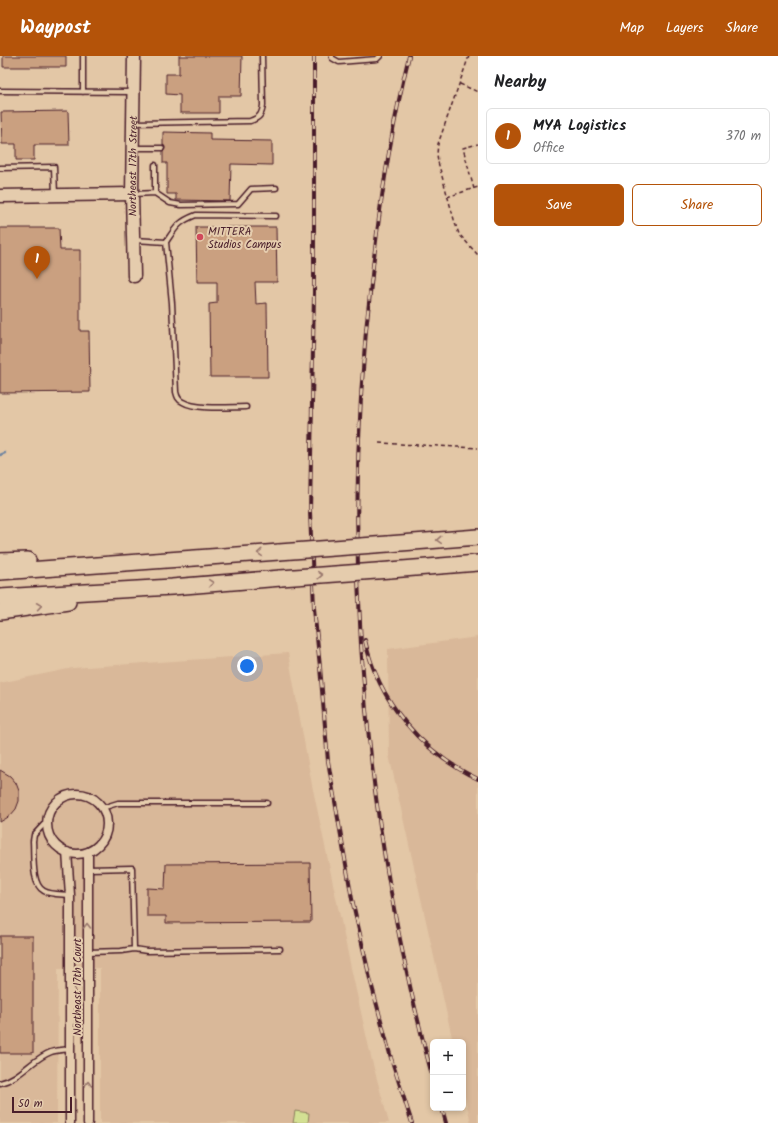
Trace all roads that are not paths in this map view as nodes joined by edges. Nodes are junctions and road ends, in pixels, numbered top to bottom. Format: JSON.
{"nodes":[{"id":1,"x":83,"y":56,"type":"edge"},
{"id":2,"x":134,"y":56,"type":"edge"},
{"id":3,"x":262,"y":56,"type":"edge"},
{"id":4,"x":332,"y":56,"type":"edge"},
{"id":5,"x":380,"y":56,"type":"edge"},
{"id":6,"x":0,"y":91,"type":"edge"},
{"id":7,"x":83,"y":92,"type":"junction"},
{"id":8,"x":133,"y":92,"type":"junction"},
{"id":9,"x":133,"y":123,"type":"junction"},
{"id":10,"x":132,"y":148,"type":"junction"},
{"id":11,"x":162,"y":148,"type":"dead end"},
{"id":12,"x":155,"y":165,"type":"dead end"},
{"id":13,"x":0,"y":168,"type":"edge"},
{"id":14,"x":276,"y":188,"type":"dead end"},
{"id":15,"x":155,"y":193,"type":"junction"},
{"id":16,"x":132,"y":194,"type":"junction"},
{"id":17,"x":55,"y":195,"type":"junction"},
{"id":18,"x":0,"y":196,"type":"edge"},
{"id":19,"x":276,"y":216,"type":"dead end"},
{"id":20,"x":133,"y":240,"type":"junction"},
{"id":21,"x":166,"y":242,"type":"junction"},
{"id":22,"x":134,"y":276,"type":"dead end"},
{"id":23,"x":246,"y":407,"type":"dead end"},
{"id":24,"x":478,"y":538,"type":"edge"},
{"id":25,"x":241,"y":554,"type":"junction"},
{"id":26,"x":0,"y":561,"type":"edge"},
{"id":27,"x":478,"y":564,"type":"edge"},
{"id":28,"x":0,"y":572,"type":"edge"},
{"id":29,"x":172,"y":586,"type":"junction"},
{"id":30,"x":0,"y":597,"type":"edge"},
{"id":31,"x":0,"y":612,"type":"edge"},
{"id":32,"x":267,"y":803,"type":"dead end"},
{"id":33,"x":102,"y":808,"type":"junction"},
{"id":34,"x":47,"y":820,"type":"junction"},
{"id":35,"x":67,"y":852,"type":"junction"},
{"id":36,"x":88,"y":852,"type":"junction"},
{"id":37,"x":87,"y":869,"type":"junction"},
{"id":38,"x":70,"y":895,"type":"junction"},
{"id":39,"x":134,"y":949,"type":"junction"},
{"id":40,"x":280,"y":949,"type":"dead end"},
{"id":41,"x":88,"y":952,"type":"junction"},
{"id":42,"x":70,"y":1049,"type":"junction"},
{"id":43,"x":0,"y":1083,"type":"edge"},
{"id":44,"x":70,"y":1123,"type":"edge"},
{"id":45,"x":88,"y":1123,"type":"edge"}],
"edges":[{"from":1,"to":7,"type":"lane"},
{"from":2,"to":8,"type":"street","name":"Northeast 17th Street"},
{"from":3,"to":9,"type":"lane"},
{"from":4,"to":5,"type":"lane"},
{"from":6,"to":7,"type":"lane"},
{"from":7,"to":8,"type":"lane"},
{"from":8,"to":9,"type":"street","name":"Northeast 17th Street"},
{"from":9,"to":10,"type":"street","name":"Northeast 17th Street"},
{"from":10,"to":11,"type":"lane"},
{"from":10,"to":16,"type":"street","name":"Northeast 17th Street"},
{"from":12,"to":15,"type":"lane"},
{"from":13,"to":17,"type":"lane"},
{"from":14,"to":15,"type":"lane"},
{"from":15,"to":16,"type":"lane"},
{"from":16,"to":17,"type":"street"},
{"from":16,"to":20,"type":"street","name":"Northeast 17th Street"},
{"from":17,"to":18,"type":"street"},
{"from":19,"to":21,"type":"lane"},
{"from":20,"to":21,"type":"lane"},
{"from":20,"to":22,"type":"street","name":"Northeast 17th Street"},
{"from":21,"to":23,"type":"lane"},
{"from":24,"to":25,"type":"highway","one_way":true,"bridge":true},
{"from":25,"to":26,"type":"highway"},
{"from":25,"to":28,"type":"highway"},
{"from":29,"to":27,"type":"highway","one_way":true,"bridge":true},
{"from":29,"to":30,"type":"highway"},
{"from":31,"to":29,"type":"highway","one_way":true},
{"from":32,"to":33,"type":"lane"},
{"from":33,"to":34,"type":"street"},
{"from":33,"to":36,"type":"street"},
{"from":34,"to":35,"type":"street"},
{"from":34,"to":38,"type":"lane"},
{"from":35,"to":36,"type":"street"},
{"from":35,"to":38,"type":"street","name":"Northeast 17th Court"},
{"from":36,"to":37,"type":"street","name":"Northeast 17th Court"},
{"from":37,"to":39,"type":"lane"},
{"from":41,"to":37,"type":"street","name":"Northeast 17th Court","one_way":true},
{"from":38,"to":42,"type":"street","name":"Northeast 17th Court"},
{"from":39,"to":40,"type":"lane"},
{"from":39,"to":41,"type":"lane"},
{"from":45,"to":41,"type":"street","name":"Northeast 17th Court","one_way":true},
{"from":42,"to":43,"type":"lane"},
{"from":42,"to":44,"type":"street","name":"Northeast 17th Court"}]}
